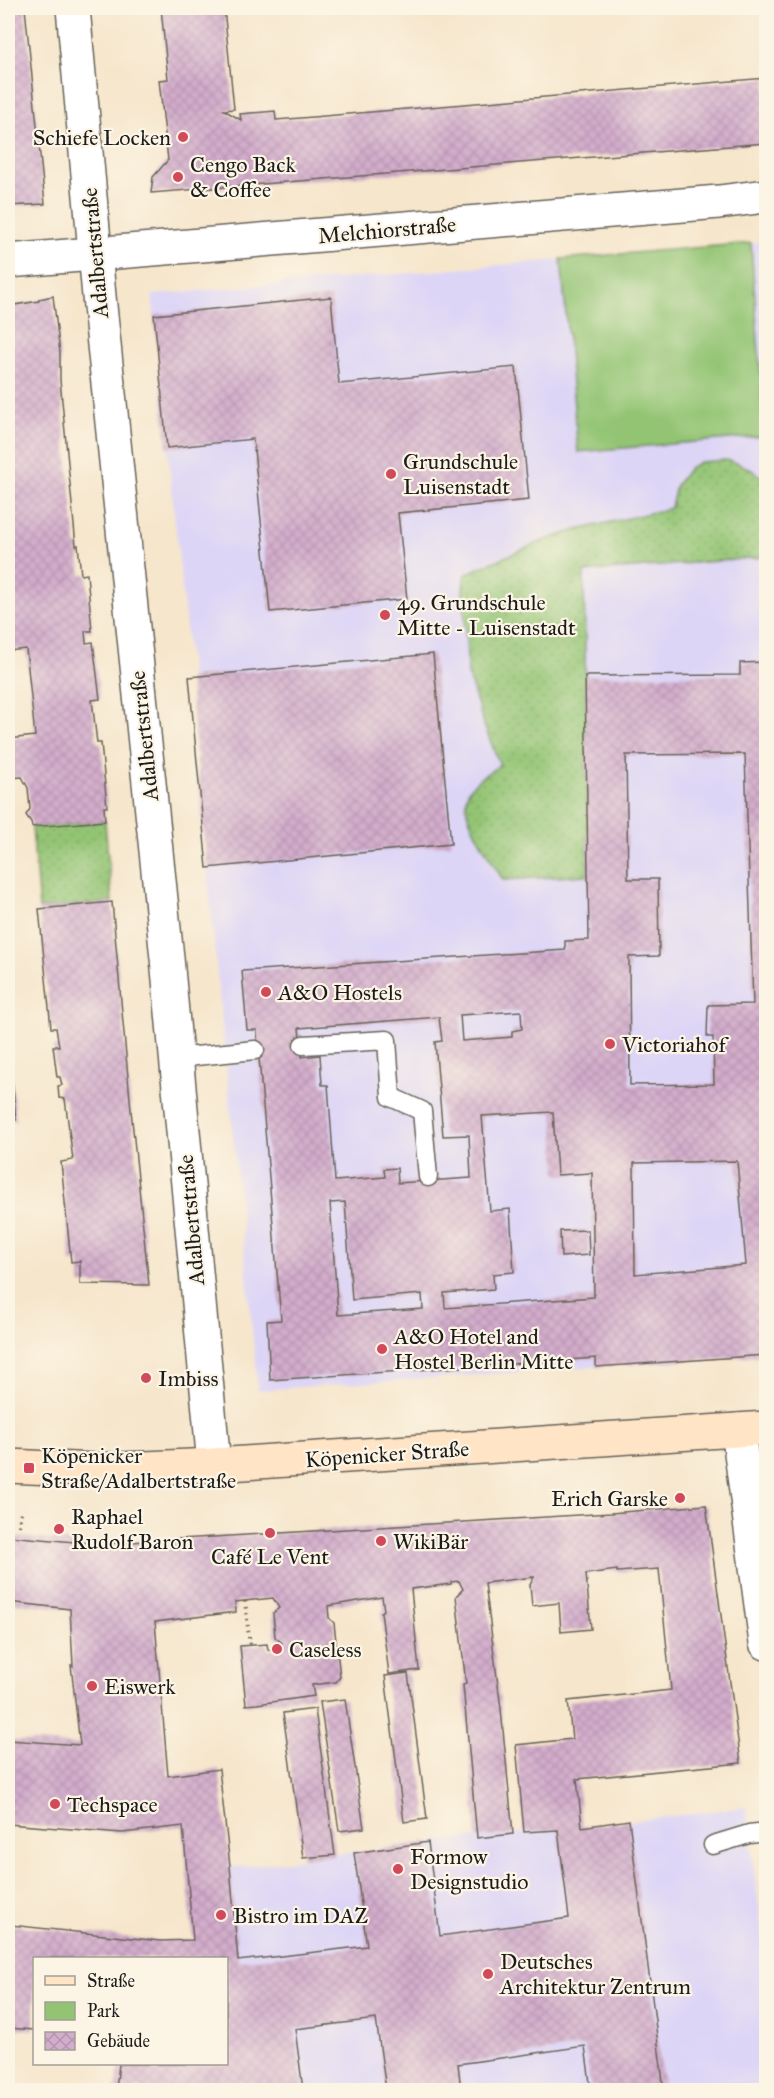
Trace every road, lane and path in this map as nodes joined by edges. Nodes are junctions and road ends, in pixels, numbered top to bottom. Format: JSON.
{"nodes":[{"id":1,"x":73,"y":8,"type":"edge"},
{"id":2,"x":766,"y":196,"type":"edge"},
{"id":3,"x":95,"y":254,"type":"junction"},
{"id":4,"x":8,"y":261,"type":"edge"},
{"id":5,"x":303,"y":1045,"type":"dead end"},
{"id":6,"x":255,"y":1050,"type":"dead end"},
{"id":7,"x":176,"y":1058,"type":"junction"},
{"id":8,"x":428,"y":1177,"type":"dead end"},
{"id":9,"x":752,"y":1429,"type":"edge"},
{"id":10,"x":214,"y":1465,"type":"junction"},
{"id":11,"x":8,"y":1466,"type":"edge"},
{"id":12,"x":21,"y":1512,"type":"dead end"},
{"id":13,"x":19,"y":1526,"type":"dead end"},
{"id":14,"x":245,"y":1601,"type":"dead end"},
{"id":15,"x":766,"y":1643,"type":"edge"},
{"id":16,"x":250,"y":1646,"type":"dead end"},
{"id":17,"x":766,"y":1832,"type":"edge"},
{"id":18,"x":713,"y":1845,"type":"dead end"},
{"id":19,"x":117,"y":2085,"type":"dead end"},
{"id":20,"x":49,"y":2091,"type":"edge"}],
"edges":[{"from":1,"to":3,"type":"street","name":"Adalbertstraße"},
{"from":2,"to":3,"type":"street","name":"Melchiorstraße"},
{"from":3,"to":4,"type":"street","name":"Melchiorstraße"},
{"from":3,"to":7,"type":"street","name":"Adalbertstraße"},
{"from":5,"to":8,"type":"lane"},
{"from":6,"to":7,"type":"lane"},
{"from":7,"to":10,"type":"street","name":"Adalbertstraße"},
{"from":9,"to":10,"type":"main road","name":"Köpenicker Straße"},
{"from":9,"to":15,"type":"street"},
{"from":10,"to":11,"type":"main road","name":"Köpenicker Straße"},
{"from":12,"to":13,"type":"path"},
{"from":14,"to":16,"type":"path"},
{"from":17,"to":18,"type":"lane"},
{"from":19,"to":20,"type":"path"}]}
